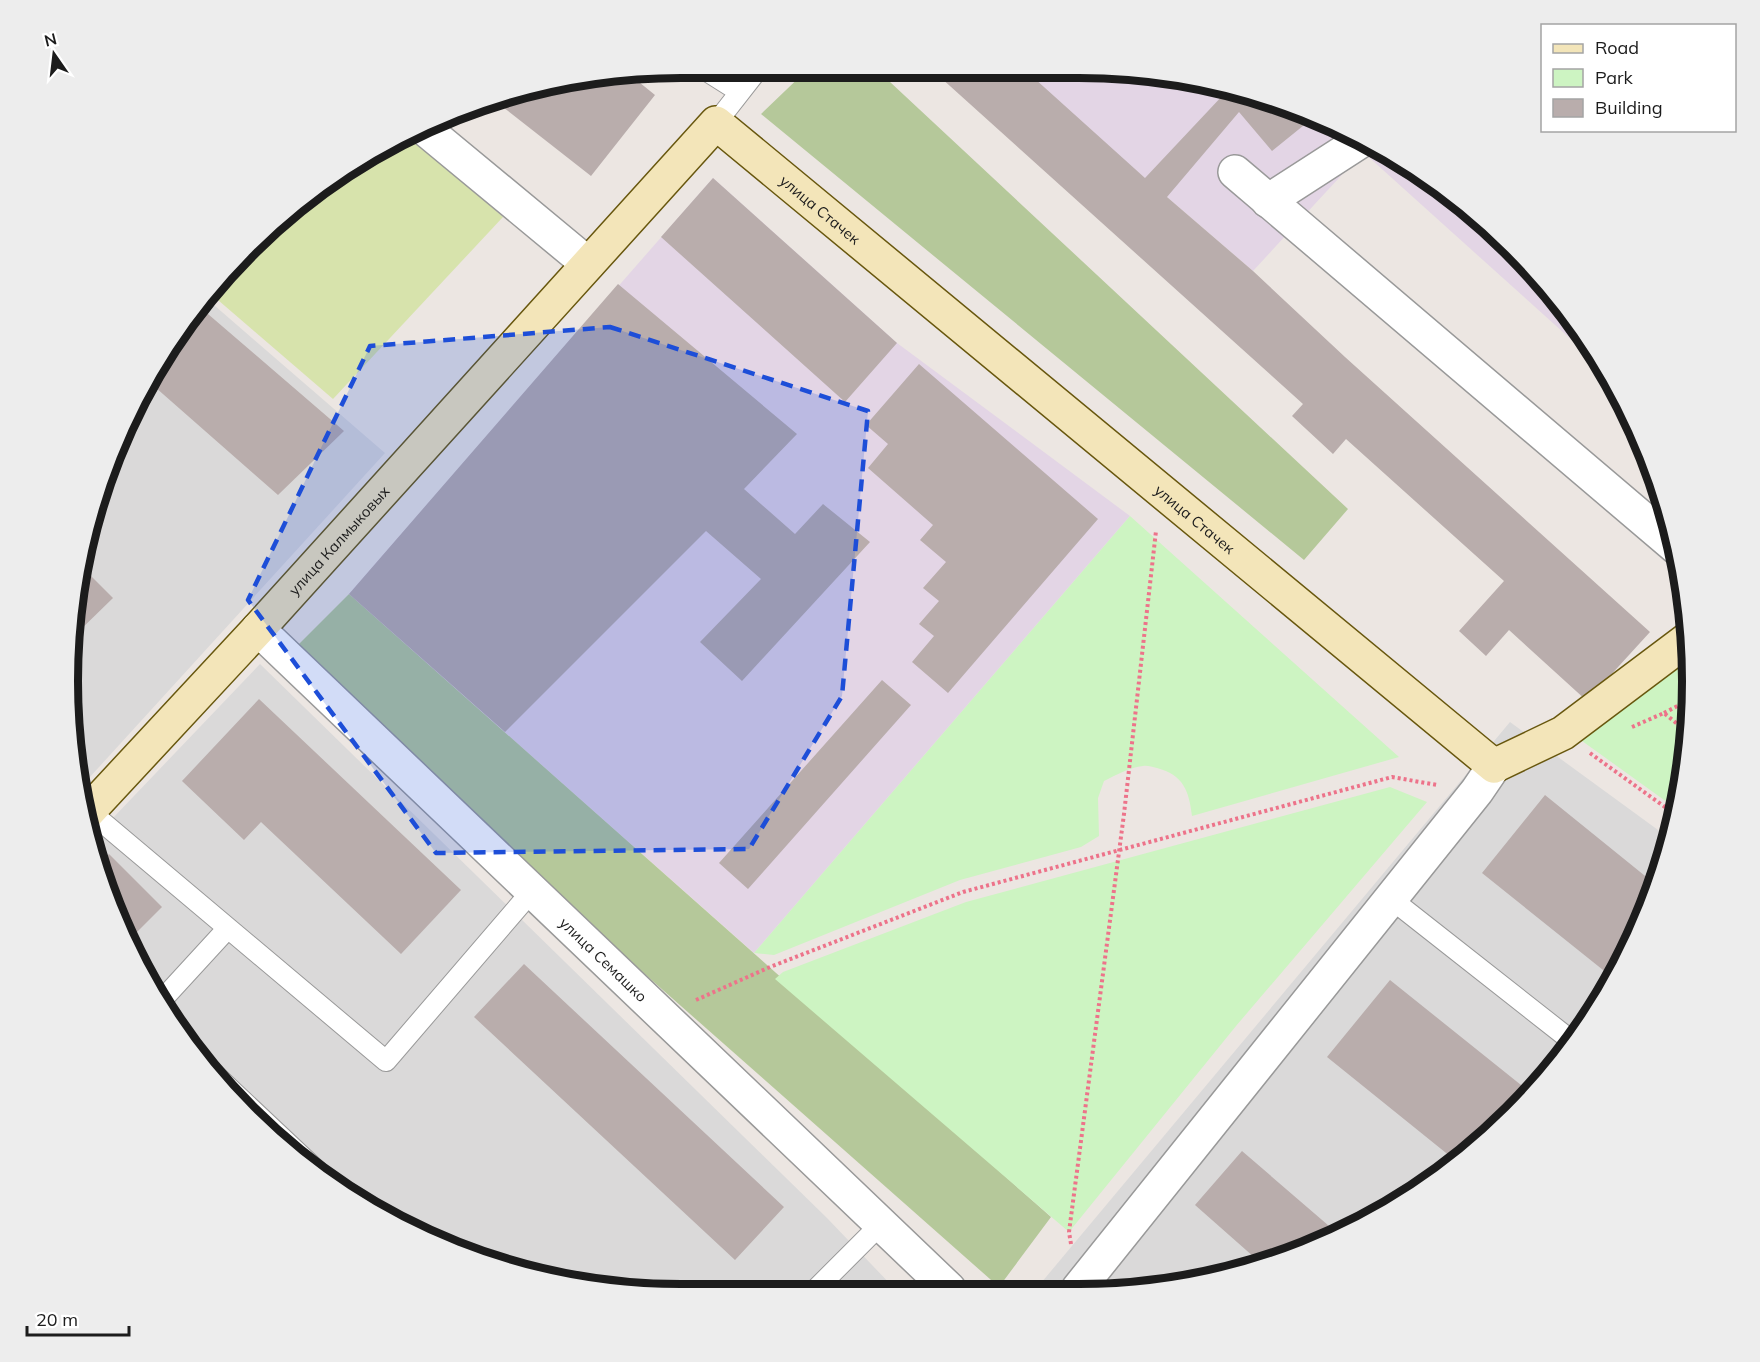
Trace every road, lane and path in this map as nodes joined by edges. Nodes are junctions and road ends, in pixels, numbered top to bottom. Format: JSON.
{"nodes":[{"id":1,"x":718,"y":78,"type":"edge"},
{"id":2,"x":751,"y":78,"type":"edge"},
{"id":3,"x":740,"y":92,"type":"junction"},
{"id":4,"x":716,"y":123,"type":"junction"},
{"id":5,"x":430,"y":133,"type":"edge"},
{"id":6,"x":1355,"y":145,"type":"edge"},
{"id":7,"x":1235,"y":172,"type":"dead end"},
{"id":8,"x":1268,"y":201,"type":"junction"},
{"id":9,"x":588,"y":264,"type":"junction"},
{"id":10,"x":1160,"y":491,"type":"junction"},
{"id":11,"x":1664,"y":537,"type":"edge"},
{"id":12,"x":258,"y":629,"type":"junction"},
{"id":13,"x":1681,"y":644,"type":"edge"},
{"id":14,"x":1681,"y":704,"type":"edge"},
{"id":15,"x":1664,"y":713,"type":"junction"},
{"id":16,"x":1680,"y":726,"type":"edge"},
{"id":17,"x":1623,"y":730,"type":"dead end"},
{"id":18,"x":1563,"y":733,"type":"junction"},
{"id":19,"x":1485,"y":779,"type":"junction"},
{"id":20,"x":92,"y":808,"type":"edge"},
{"id":21,"x":1668,"y":809,"type":"edge"},
{"id":22,"x":95,"y":819,"type":"edge"},
{"id":23,"x":1119,"y":851,"type":"junction"},
{"id":24,"x":532,"y":891,"type":"junction"},
{"id":25,"x":1390,"y":898,"type":"junction"},
{"id":26,"x":228,"y":928,"type":"junction"},
{"id":27,"x":166,"y":994,"type":"edge"},
{"id":28,"x":662,"y":1015,"type":"junction"},
{"id":29,"x":1566,"y":1036,"type":"edge"},
{"id":30,"x":882,"y":1224,"type":"junction"},
{"id":31,"x":821,"y":1284,"type":"edge"},
{"id":32,"x":945,"y":1284,"type":"edge"},
{"id":33,"x":1077,"y":1284,"type":"edge"},
{"id":34,"x":1082,"y":1284,"type":"edge"}],
"edges":[{"from":1,"to":3,"type":"lane"},
{"from":2,"to":3,"type":"lane"},
{"from":3,"to":4,"type":"lane"},
{"from":4,"to":9,"type":"street","name":"улица Калмыковых"},
{"from":4,"to":10,"type":"street","name":"улица Стачек"},
{"from":5,"to":9,"type":"street"},
{"from":6,"to":8,"type":"street"},
{"from":7,"to":8,"type":"street"},
{"from":8,"to":11,"type":"street"},
{"from":9,"to":12,"type":"street","name":"улица Калмыковых"},
{"from":10,"to":19,"type":"street","name":"улица Стачек"},
{"from":10,"to":23,"type":"path"},
{"from":12,"to":20,"type":"street","name":"улица Калмыковых"},
{"from":12,"to":24,"type":"street","name":"улица Семашко"},
{"from":13,"to":18,"type":"street"},
{"from":14,"to":15,"type":"path"},
{"from":15,"to":16,"type":"path"},
{"from":15,"to":17,"type":"path"},
{"from":18,"to":19,"type":"street"},
{"from":18,"to":21,"type":"path"},
{"from":19,"to":23,"type":"path"},
{"from":19,"to":25,"type":"street"},
{"from":22,"to":26,"type":"lane"},
{"from":23,"to":28,"type":"path"},
{"from":23,"to":33,"type":"path"},
{"from":24,"to":26,"type":"lane"},
{"from":24,"to":28,"type":"street","name":"улица Семашко"},
{"from":25,"to":29,"type":"lane"},
{"from":25,"to":34,"type":"street"},
{"from":26,"to":27,"type":"lane"},
{"from":28,"to":30,"type":"street","name":"улица Семашко"},
{"from":30,"to":31,"type":"lane"},
{"from":30,"to":32,"type":"street","name":"улица Семашко"}]}
